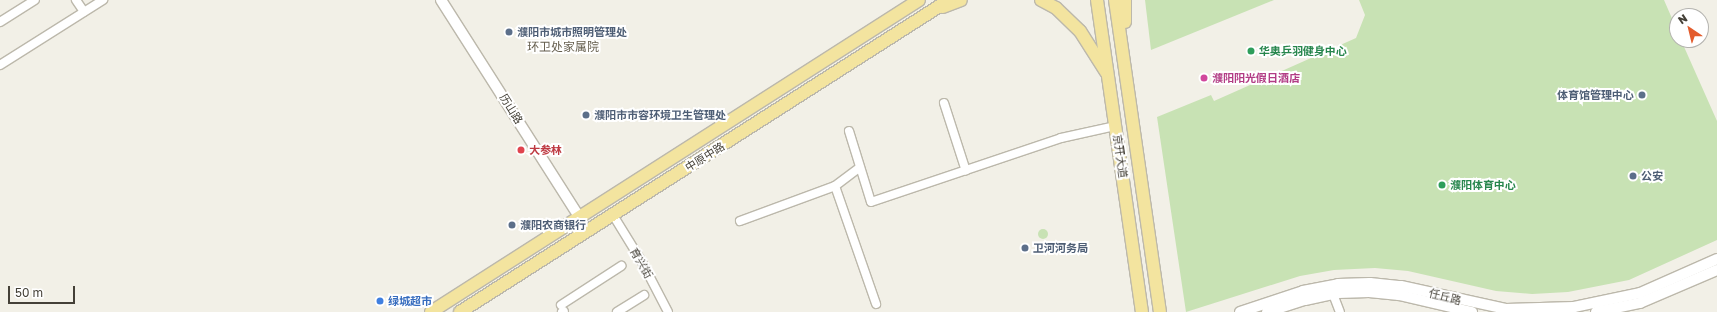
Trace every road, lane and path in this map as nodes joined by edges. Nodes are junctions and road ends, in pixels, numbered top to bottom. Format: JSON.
{"nodes":[{"id":1,"x":35,"y":0,"type":"edge"},
{"id":2,"x":76,"y":0,"type":"edge"},
{"id":3,"x":103,"y":0,"type":"edge"},
{"id":4,"x":441,"y":0,"type":"edge"},
{"id":5,"x":949,"y":0,"type":"edge"},
{"id":6,"x":961,"y":0,"type":"edge"},
{"id":7,"x":1041,"y":0,"type":"edge"},
{"id":8,"x":1097,"y":0,"type":"edge"},
{"id":9,"x":1116,"y":0,"type":"edge"},
{"id":10,"x":1125,"y":0,"type":"edge"},
{"id":11,"x":917,"y":1,"type":"edge"},
{"id":12,"x":84,"y":12,"type":"junction"},
{"id":13,"x":929,"y":12,"type":"junction"},
{"id":14,"x":0,"y":22,"type":"edge"},
{"id":15,"x":1124,"y":64,"type":"junction"},
{"id":16,"x":0,"y":65,"type":"edge"},
{"id":17,"x":1109,"y":78,"type":"junction"},
{"id":18,"x":944,"y":103,"type":"dead end"},
{"id":19,"x":1115,"y":126,"type":"junction"},
{"id":20,"x":848,"y":131,"type":"dead end"},
{"id":21,"x":860,"y":167,"type":"junction"},
{"id":22,"x":966,"y":170,"type":"junction"},
{"id":23,"x":835,"y":186,"type":"junction"},
{"id":24,"x":613,"y":215,"type":"junction"},
{"id":25,"x":580,"y":218,"type":"junction"},
{"id":26,"x":740,"y":222,"type":"dead end"},
{"id":27,"x":1717,"y":259,"type":"edge"},
{"id":28,"x":621,"y":266,"type":"dead end"},
{"id":29,"x":1717,"y":270,"type":"edge"},
{"id":30,"x":644,"y":294,"type":"dead end"},
{"id":31,"x":1333,"y":294,"type":"junction"},
{"id":32,"x":876,"y":304,"type":"dead end"},
{"id":33,"x":562,"y":309,"type":"edge"},
{"id":34,"x":431,"y":312,"type":"edge"},
{"id":35,"x":460,"y":312,"type":"edge"},
{"id":36,"x":617,"y":312,"type":"edge"},
{"id":37,"x":668,"y":312,"type":"edge"},
{"id":38,"x":1142,"y":312,"type":"edge"},
{"id":39,"x":1160,"y":312,"type":"edge"},
{"id":40,"x":1240,"y":312,"type":"edge"},
{"id":41,"x":1267,"y":312,"type":"edge"},
{"id":42,"x":1340,"y":312,"type":"edge"},
{"id":43,"x":1472,"y":312,"type":"edge"},
{"id":44,"x":1596,"y":312,"type":"edge"}],
"edges":[{"from":1,"to":14,"type":"street"},
{"from":2,"to":12,"type":"street"},
{"from":3,"to":12,"type":"street"},
{"from":4,"to":25,"type":"street","name":"历山路"},
{"from":5,"to":13,"type":"main road","name":"中原中路"},
{"from":6,"to":13,"type":"main road"},
{"from":7,"to":17,"type":"main road"},
{"from":8,"to":17,"type":"main road","name":"京开大道"},
{"from":9,"to":15,"type":"main road","name":"京开大道"},
{"from":10,"to":15,"type":"main road"},
{"from":11,"to":25,"type":"main road","name":"中原中路"},
{"from":12,"to":16,"type":"street"},
{"from":13,"to":24,"type":"main road","name":"中原中路"},
{"from":15,"to":39,"type":"main road","name":"京开大道"},
{"from":17,"to":19,"type":"main road","name":"京开大道"},
{"from":18,"to":22,"type":"street"},
{"from":19,"to":22,"type":"street"},
{"from":19,"to":38,"type":"main road","name":"京开大道"},
{"from":20,"to":21,"type":"street"},
{"from":21,"to":22,"type":"street"},
{"from":21,"to":23,"type":"street"},
{"from":23,"to":26,"type":"street"},
{"from":23,"to":32,"type":"street"},
{"from":24,"to":35,"type":"main road","name":"中原中路"},
{"from":24,"to":37,"type":"street","name":"育兴街"},
{"from":25,"to":34,"type":"main road","name":"中原中路"},
{"from":27,"to":40,"type":"street","name":"任丘路"},
{"from":28,"to":33,"type":"street"},
{"from":29,"to":44,"type":"street"},
{"from":30,"to":36,"type":"street"},
{"from":31,"to":41,"type":"street","name":"任丘路"},
{"from":31,"to":42,"type":"street"},
{"from":31,"to":43,"type":"street","name":"任丘路"}]}
